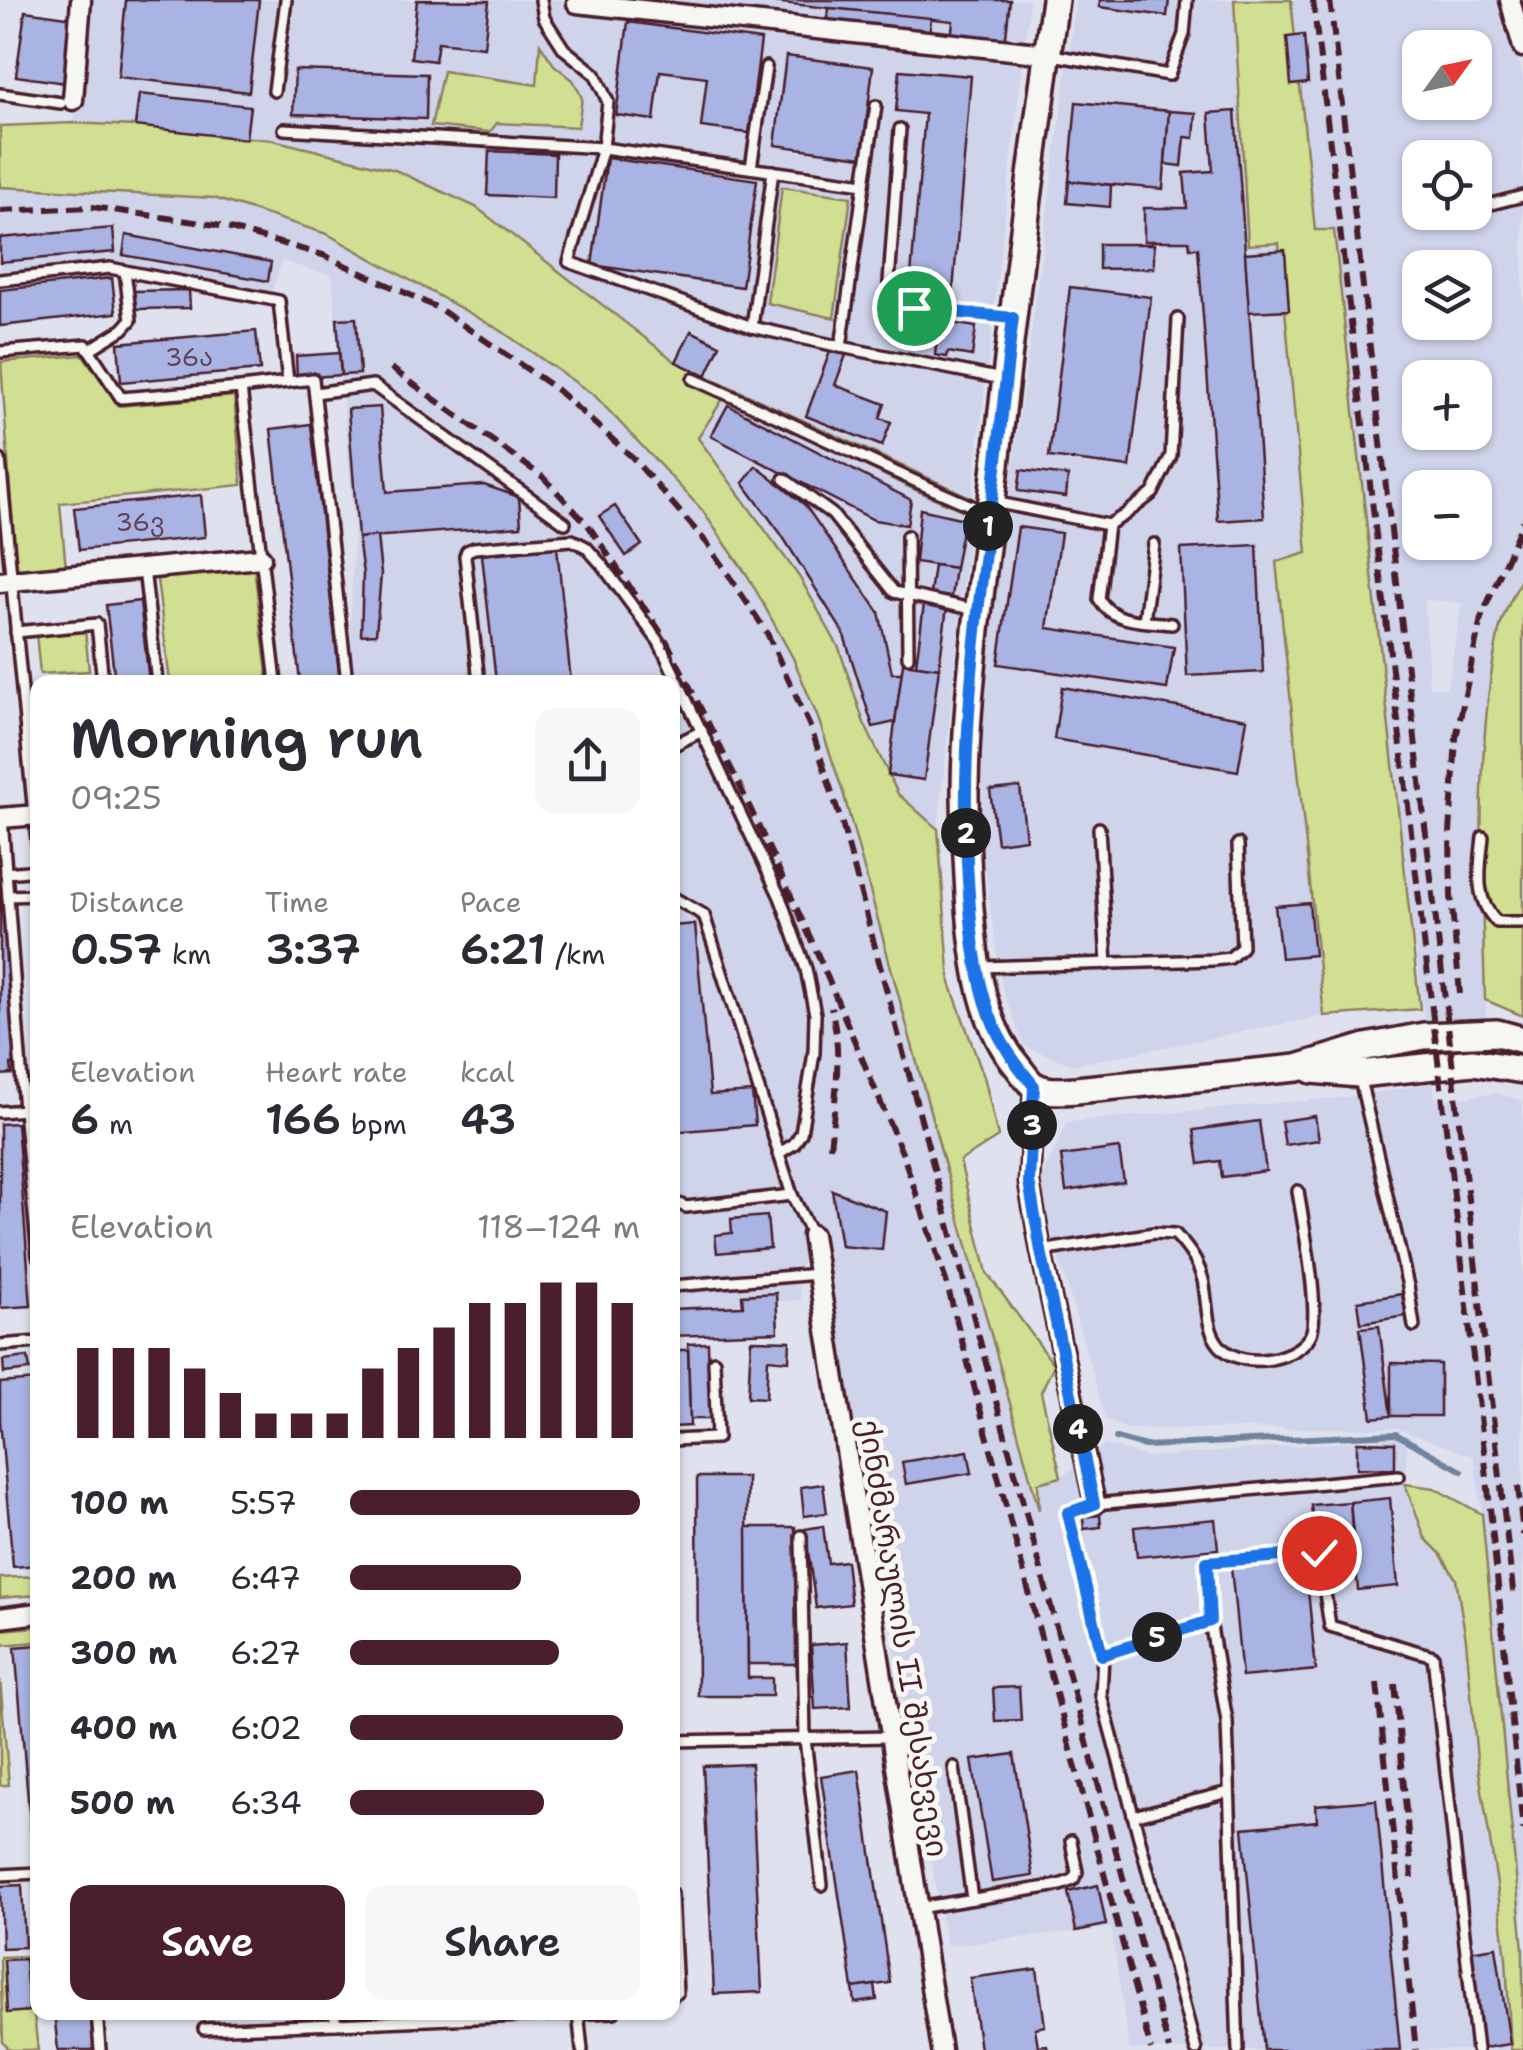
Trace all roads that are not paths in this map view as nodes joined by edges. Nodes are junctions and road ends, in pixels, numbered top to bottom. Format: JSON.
{"nodes":[{"id":1,"x":81,"y":0,"type":"edge"},
{"id":2,"x":286,"y":0,"type":"edge"},
{"id":3,"x":540,"y":0,"type":"edge"},
{"id":4,"x":1055,"y":0,"type":"edge"},
{"id":5,"x":1187,"y":0,"type":"edge"},
{"id":6,"x":1510,"y":0,"type":"edge"},
{"id":7,"x":577,"y":3,"type":"dead end"},
{"id":8,"x":1523,"y":47,"type":"edge"},
{"id":9,"x":1047,"y":54,"type":"junction"},
{"id":10,"x":766,"y":66,"type":"dead end"},
{"id":11,"x":274,"y":91,"type":"dead end"},
{"id":12,"x":0,"y":94,"type":"edge"},
{"id":13,"x":67,"y":101,"type":"joint"},
{"id":14,"x":876,"y":106,"type":"dead end"},
{"id":15,"x":284,"y":129,"type":"dead end"},
{"id":16,"x":900,"y":129,"type":"dead end"},
{"id":17,"x":603,"y":148,"type":"junction"},
{"id":18,"x":751,"y":168,"type":"junction"},
{"id":19,"x":772,"y":171,"type":"junction"},
{"id":20,"x":864,"y":184,"type":"junction"},
{"id":21,"x":1523,"y":196,"type":"edge"},
{"id":22,"x":1492,"y":204,"type":"edge"},
{"id":23,"x":126,"y":271,"type":"junction"},
{"id":24,"x":0,"y":280,"type":"edge"},
{"id":25,"x":1013,"y":318,"type":"junction"},
{"id":26,"x":1178,"y":319,"type":"dead end"},
{"id":27,"x":752,"y":326,"type":"junction"},
{"id":28,"x":841,"y":347,"type":"junction"},
{"id":29,"x":89,"y":350,"type":"junction"},
{"id":30,"x":0,"y":352,"type":"edge"},
{"id":31,"x":693,"y":379,"type":"dead end"},
{"id":32,"x":1005,"y":379,"type":"junction"},
{"id":33,"x":288,"y":382,"type":"junction"},
{"id":34,"x":241,"y":388,"type":"junction"},
{"id":35,"x":315,"y":393,"type":"junction"},
{"id":36,"x":0,"y":460,"type":"edge"},
{"id":37,"x":784,"y":479,"type":"dead end"},
{"id":38,"x":991,"y":508,"type":"junction"},
{"id":39,"x":565,"y":523,"type":"dead end"},
{"id":40,"x":1108,"y":525,"type":"junction"},
{"id":41,"x":907,"y":536,"type":"dead end"},
{"id":42,"x":1154,"y":544,"type":"dead end"},
{"id":43,"x":261,"y":558,"type":"junction"},
{"id":44,"x":144,"y":569,"type":"junction"},
{"id":45,"x":6,"y":581,"type":"edge"},
{"id":46,"x":909,"y":594,"type":"junction"},
{"id":47,"x":978,"y":610,"type":"junction"},
{"id":48,"x":1144,"y":621,"type":"junction"},
{"id":49,"x":1172,"y":624,"type":"dead end"},
{"id":50,"x":16,"y":632,"type":"junction"},
{"id":51,"x":908,"y":657,"type":"dead end"},
{"id":52,"x":102,"y":675,"type":"edge"},
{"id":53,"x":156,"y":675,"type":"edge"},
{"id":54,"x":275,"y":675,"type":"edge"},
{"id":55,"x":346,"y":675,"type":"edge"},
{"id":56,"x":478,"y":675,"type":"edge"},
{"id":57,"x":675,"y":675,"type":"edge"},
{"id":58,"x":680,"y":685,"type":"edge"},
{"id":59,"x":702,"y":731,"type":"junction"},
{"id":60,"x":680,"y":742,"type":"edge"},
{"id":61,"x":30,"y":760,"type":"edge"},
{"id":62,"x":30,"y":816,"type":"edge"},
{"id":63,"x":1,"y":818,"type":"edge"},
{"id":64,"x":1099,"y":828,"type":"dead end"},
{"id":65,"x":1483,"y":837,"type":"dead end"},
{"id":66,"x":1238,"y":844,"type":"dead end"},
{"id":67,"x":30,"y":871,"type":"edge"},
{"id":68,"x":6,"y":873,"type":"junction"},
{"id":69,"x":30,"y":895,"type":"edge"},
{"id":70,"x":8,"y":896,"type":"junction"},
{"id":71,"x":680,"y":902,"type":"edge"},
{"id":72,"x":1523,"y":922,"type":"edge"},
{"id":73,"x":1107,"y":964,"type":"junction"},
{"id":74,"x":977,"y":968,"type":"junction"},
{"id":75,"x":1523,"y":1040,"type":"edge"},
{"id":76,"x":1298,"y":1068,"type":"junction"},
{"id":77,"x":1523,"y":1070,"type":"edge"},
{"id":78,"x":1359,"y":1074,"type":"junction"},
{"id":79,"x":1034,"y":1086,"type":"junction"},
{"id":80,"x":24,"y":1110,"type":"junction"},
{"id":81,"x":0,"y":1112,"type":"edge"},
{"id":82,"x":778,"y":1154,"type":"junction"},
{"id":83,"x":30,"y":1173,"type":"edge"},
{"id":84,"x":1298,"y":1191,"type":"dead end"},
{"id":85,"x":792,"y":1195,"type":"junction"},
{"id":86,"x":680,"y":1204,"type":"edge"},
{"id":87,"x":812,"y":1235,"type":"joint"},
{"id":88,"x":1041,"y":1251,"type":"junction"},
{"id":89,"x":818,"y":1274,"type":"junction"},
{"id":90,"x":680,"y":1285,"type":"edge"},
{"id":91,"x":1414,"y":1326,"type":"dead end"},
{"id":92,"x":30,"y":1343,"type":"edge"},
{"id":93,"x":0,"y":1345,"type":"edge"},
{"id":94,"x":714,"y":1362,"type":"dead end"},
{"id":95,"x":680,"y":1440,"type":"edge"},
{"id":96,"x":1398,"y":1476,"type":"dead end"},
{"id":97,"x":1094,"y":1504,"type":"junction"},
{"id":98,"x":801,"y":1536,"type":"dead end"},
{"id":99,"x":30,"y":1614,"type":"edge"},
{"id":100,"x":0,"y":1618,"type":"edge"},
{"id":101,"x":1210,"y":1621,"type":"junction"},
{"id":102,"x":1102,"y":1655,"type":"junction"},
{"id":103,"x":891,"y":1737,"type":"junction"},
{"id":104,"x":806,"y":1739,"type":"junction"},
{"id":105,"x":680,"y":1740,"type":"edge"},
{"id":106,"x":954,"y":1768,"type":"dead end"},
{"id":107,"x":1229,"y":1792,"type":"junction"},
{"id":108,"x":1133,"y":1816,"type":"junction"},
{"id":109,"x":1071,"y":1841,"type":"dead end"},
{"id":110,"x":30,"y":1873,"type":"edge"},
{"id":111,"x":0,"y":1874,"type":"edge"},
{"id":112,"x":822,"y":1885,"type":"dead end"},
{"id":113,"x":972,"y":1899,"type":"junction"},
{"id":114,"x":918,"y":1908,"type":"junction"},
{"id":115,"x":98,"y":2020,"type":"edge"},
{"id":116,"x":335,"y":2020,"type":"edge"},
{"id":117,"x":384,"y":2020,"type":"edge"},
{"id":118,"x":579,"y":2020,"type":"edge"},
{"id":119,"x":335,"y":2024,"type":"junction"},
{"id":120,"x":204,"y":2030,"type":"dead end"},
{"id":121,"x":100,"y":2050,"type":"edge"},
{"id":122,"x":582,"y":2050,"type":"edge"},
{"id":123,"x":940,"y":2050,"type":"edge"},
{"id":124,"x":1196,"y":2050,"type":"edge"},
{"id":125,"x":1238,"y":2050,"type":"edge"},
{"id":126,"x":1476,"y":2050,"type":"edge"}],
"edges":[{"from":1,"to":13,"type":"street"},
{"from":2,"to":11,"type":"lane"},
{"from":3,"to":17,"type":"lane"},
{"from":4,"to":9,"type":"street"},
{"from":5,"to":9,"type":"lane"},
{"from":6,"to":8,"type":"street"},
{"from":7,"to":9,"type":"street"},
{"from":9,"to":25,"type":"street"},
{"from":10,"to":18,"type":"lane"},
{"from":12,"to":13,"type":"lane"},
{"from":14,"to":20,"type":"lane"},
{"from":15,"to":17,"type":"lane"},
{"from":16,"to":25,"type":"lane"},
{"from":17,"to":18,"type":"lane"},
{"from":17,"to":27,"type":"lane"},
{"from":18,"to":19,"type":"lane"},
{"from":19,"to":20,"type":"lane"},
{"from":19,"to":27,"type":"lane"},
{"from":20,"to":28,"type":"lane"},
{"from":21,"to":22,"type":"lane"},
{"from":23,"to":24,"type":"lane"},
{"from":23,"to":29,"type":"lane"},
{"from":23,"to":33,"type":"lane"},
{"from":25,"to":32,"type":"street"},
{"from":26,"to":40,"type":"lane"},
{"from":27,"to":28,"type":"lane"},
{"from":28,"to":32,"type":"lane"},
{"from":29,"to":30,"type":"lane"},
{"from":29,"to":34,"type":"lane"},
{"from":31,"to":38,"type":"lane"},
{"from":32,"to":38,"type":"street"},
{"from":33,"to":34,"type":"lane"},
{"from":33,"to":35,"type":"lane"},
{"from":34,"to":43,"type":"lane"},
{"from":35,"to":39,"type":"lane"},
{"from":35,"to":55,"type":"lane"},
{"from":36,"to":45,"type":"lane"},
{"from":37,"to":46,"type":"lane"},
{"from":38,"to":40,"type":"lane"},
{"from":38,"to":47,"type":"street"},
{"from":40,"to":48,"type":"lane"},
{"from":41,"to":46,"type":"lane"},
{"from":42,"to":48,"type":"lane"},
{"from":43,"to":44,"type":"street"},
{"from":43,"to":54,"type":"lane"},
{"from":44,"to":45,"type":"street"},
{"from":44,"to":53,"type":"lane"},
{"from":45,"to":50,"type":"lane"},
{"from":46,"to":47,"type":"lane"},
{"from":46,"to":51,"type":"lane"},
{"from":47,"to":74,"type":"street"},
{"from":48,"to":49,"type":"lane"},
{"from":50,"to":52,"type":"lane"},
{"from":50,"to":61,"type":"lane"},
{"from":56,"to":57,"type":"lane"},
{"from":58,"to":59,"type":"lane"},
{"from":59,"to":60,"type":"lane"},
{"from":59,"to":82,"type":"lane"},
{"from":62,"to":63,"type":"street"},
{"from":63,"to":68,"type":"lane"},
{"from":64,"to":73,"type":"lane"},
{"from":65,"to":72,"type":"lane"},
{"from":66,"to":73,"type":"lane"},
{"from":67,"to":68,"type":"lane"},
{"from":68,"to":70,"type":"lane"},
{"from":69,"to":70,"type":"lane"},
{"from":70,"to":80,"type":"lane"},
{"from":71,"to":82,"type":"lane"},
{"from":73,"to":74,"type":"lane"},
{"from":74,"to":79,"type":"street"},
{"from":75,"to":76,"type":"street"},
{"from":76,"to":78,"type":"street"},
{"from":76,"to":79,"type":"street"},
{"from":77,"to":78,"type":"street"},
{"from":78,"to":91,"type":"lane"},
{"from":79,"to":88,"type":"street"},
{"from":80,"to":81,"type":"lane"},
{"from":80,"to":83,"type":"lane"},
{"from":82,"to":85,"type":"lane"},
{"from":84,"to":88,"type":"lane"},
{"from":85,"to":86,"type":"lane"},
{"from":85,"to":87,"type":"lane"},
{"from":87,"to":89,"type":"street","name":"ქინძმარაულის II შესახვევი"},
{"from":88,"to":97,"type":"street"},
{"from":89,"to":90,"type":"lane"},
{"from":89,"to":103,"type":"street","name":"ქინძმარაულის II შესახვევი"},
{"from":92,"to":93,"type":"lane"},
{"from":94,"to":95,"type":"lane"},
{"from":96,"to":97,"type":"lane"},
{"from":97,"to":102,"type":"lane"},
{"from":98,"to":104,"type":"lane"},
{"from":99,"to":100,"type":"street"},
{"from":101,"to":102,"type":"lane"},
{"from":101,"to":107,"type":"lane"},
{"from":101,"to":126,"type":"lane"},
{"from":102,"to":108,"type":"lane"},
{"from":103,"to":104,"type":"lane"},
{"from":103,"to":114,"type":"street","name":"ქინძმარაულის II შესახვევი"},
{"from":104,"to":105,"type":"lane"},
{"from":104,"to":112,"type":"lane"},
{"from":106,"to":113,"type":"lane"},
{"from":107,"to":108,"type":"lane"},
{"from":107,"to":125,"type":"lane"},
{"from":108,"to":124,"type":"lane"},
{"from":109,"to":113,"type":"lane"},
{"from":110,"to":111,"type":"lane"},
{"from":113,"to":114,"type":"lane"},
{"from":114,"to":123,"type":"street","name":"ქინძმარაულის II შესახვევი"},
{"from":115,"to":121,"type":"lane"},
{"from":116,"to":119,"type":"lane"},
{"from":117,"to":119,"type":"lane"},
{"from":118,"to":122,"type":"lane"},
{"from":119,"to":120,"type":"lane"}]}
